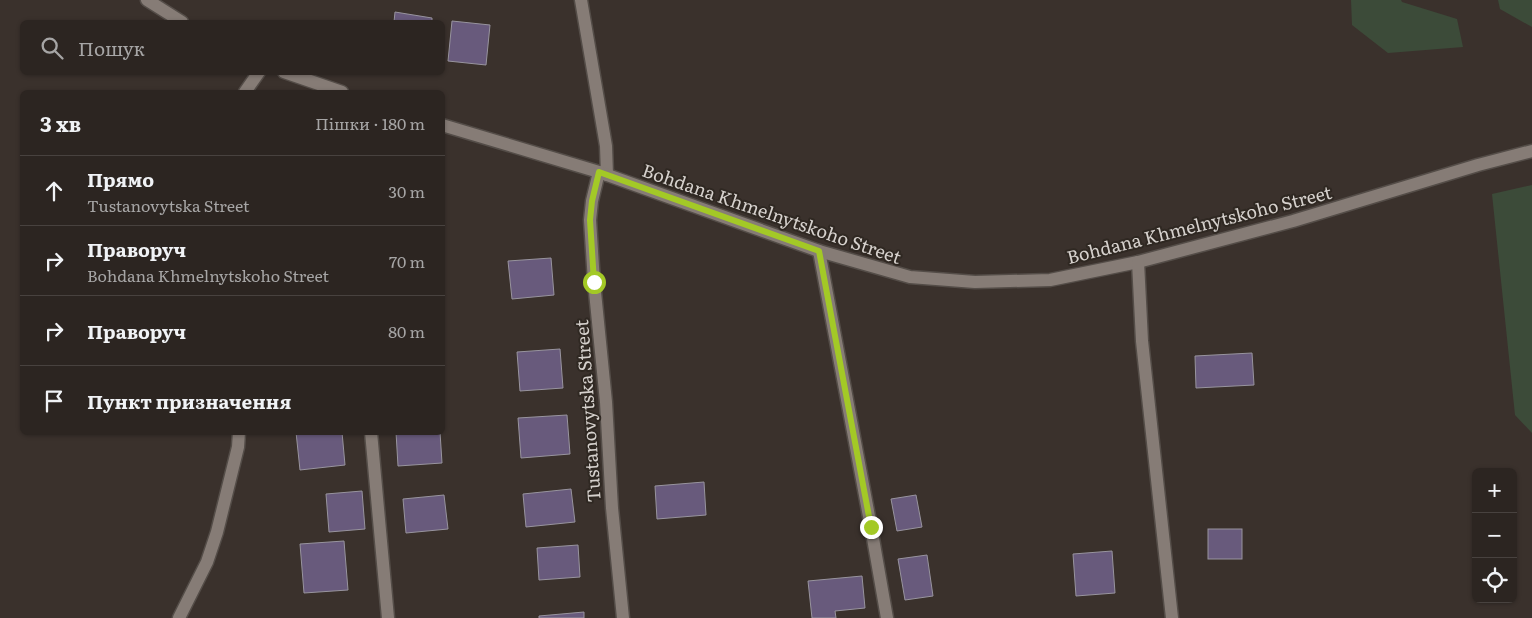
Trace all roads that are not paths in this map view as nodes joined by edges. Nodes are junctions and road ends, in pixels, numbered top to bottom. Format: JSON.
{"nodes":[{"id":1,"x":147,"y":0,"type":"edge"},
{"id":2,"x":581,"y":0,"type":"edge"},
{"id":3,"x":179,"y":20,"type":"edge"},
{"id":4,"x":257,"y":75,"type":"edge"},
{"id":5,"x":293,"y":75,"type":"edge"},
{"id":6,"x":246,"y":90,"type":"edge"},
{"id":7,"x":336,"y":90,"type":"edge"},
{"id":8,"x":445,"y":126,"type":"edge"},
{"id":9,"x":1532,"y":151,"type":"edge"},
{"id":10,"x":603,"y":173,"type":"junction"},
{"id":11,"x":819,"y":251,"type":"junction"},
{"id":12,"x":1138,"y":262,"type":"junction"},
{"id":13,"x":239,"y":435,"type":"edge"},
{"id":14,"x":371,"y":435,"type":"edge"},
{"id":15,"x":179,"y":618,"type":"edge"},
{"id":16,"x":388,"y":618,"type":"edge"},
{"id":17,"x":623,"y":618,"type":"edge"},
{"id":18,"x":887,"y":618,"type":"edge"},
{"id":19,"x":1172,"y":618,"type":"edge"}],
"edges":[{"from":1,"to":3,"type":"street"},
{"from":2,"to":10,"type":"street","name":"Tustanovytska Street"},
{"from":4,"to":6,"type":"street"},
{"from":5,"to":7,"type":"street"},
{"from":8,"to":10,"type":"street","name":"Bohdana Khmelnytskoho Street"},
{"from":9,"to":12,"type":"street","name":"Bohdana Khmelnytskoho Street"},
{"from":10,"to":11,"type":"street","name":"Bohdana Khmelnytskoho Street"},
{"from":10,"to":17,"type":"street","name":"Tustanovytska Street"},
{"from":11,"to":12,"type":"street","name":"Bohdana Khmelnytskoho Street"},
{"from":11,"to":18,"type":"street"},
{"from":12,"to":19,"type":"street"},
{"from":13,"to":15,"type":"street"},
{"from":14,"to":16,"type":"street"}]}
